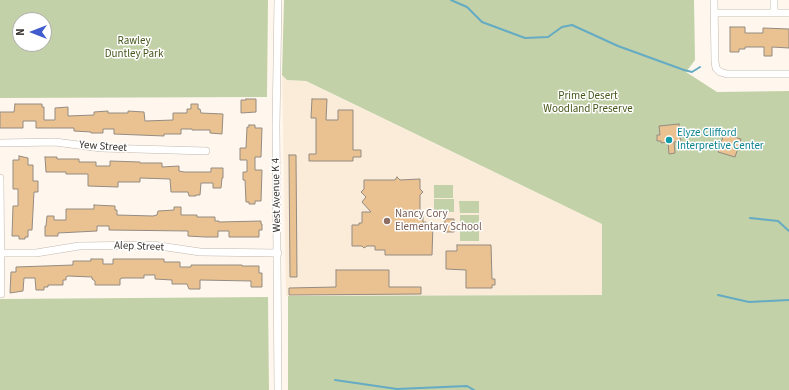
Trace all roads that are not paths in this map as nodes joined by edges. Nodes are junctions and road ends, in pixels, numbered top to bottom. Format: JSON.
{"nodes":[{"id":1,"x":278,"y":0,"type":"edge"},
{"id":2,"x":714,"y":0,"type":"edge"},
{"id":3,"x":774,"y":0,"type":"edge"},
{"id":4,"x":714,"y":13,"type":"junction"},
{"id":5,"x":774,"y":13,"type":"junction"},
{"id":6,"x":789,"y":13,"type":"edge"},
{"id":7,"x":789,"y":74,"type":"edge"},
{"id":8,"x":0,"y":143,"type":"edge"},
{"id":9,"x":206,"y":151,"type":"dead end"},
{"id":10,"x":0,"y":178,"type":"edge"},
{"id":11,"x":1,"y":253,"type":"edge"},
{"id":12,"x":278,"y":253,"type":"junction"},
{"id":13,"x":1,"y":294,"type":"edge"},
{"id":14,"x":278,"y":390,"type":"edge"}],
"edges":[{"from":1,"to":12,"type":"street","name":"West Avenue K 4"},
{"from":2,"to":4,"type":"street"},
{"from":3,"to":5,"type":"street"},
{"from":4,"to":5,"type":"street"},
{"from":4,"to":7,"type":"street"},
{"from":5,"to":6,"type":"street"},
{"from":8,"to":9,"type":"street","name":"Yew Street"},
{"from":10,"to":11,"type":"street"},
{"from":11,"to":12,"type":"street","name":"Alep Street"},
{"from":11,"to":13,"type":"street"},
{"from":12,"to":14,"type":"street","name":"West Avenue K 4"}]}
